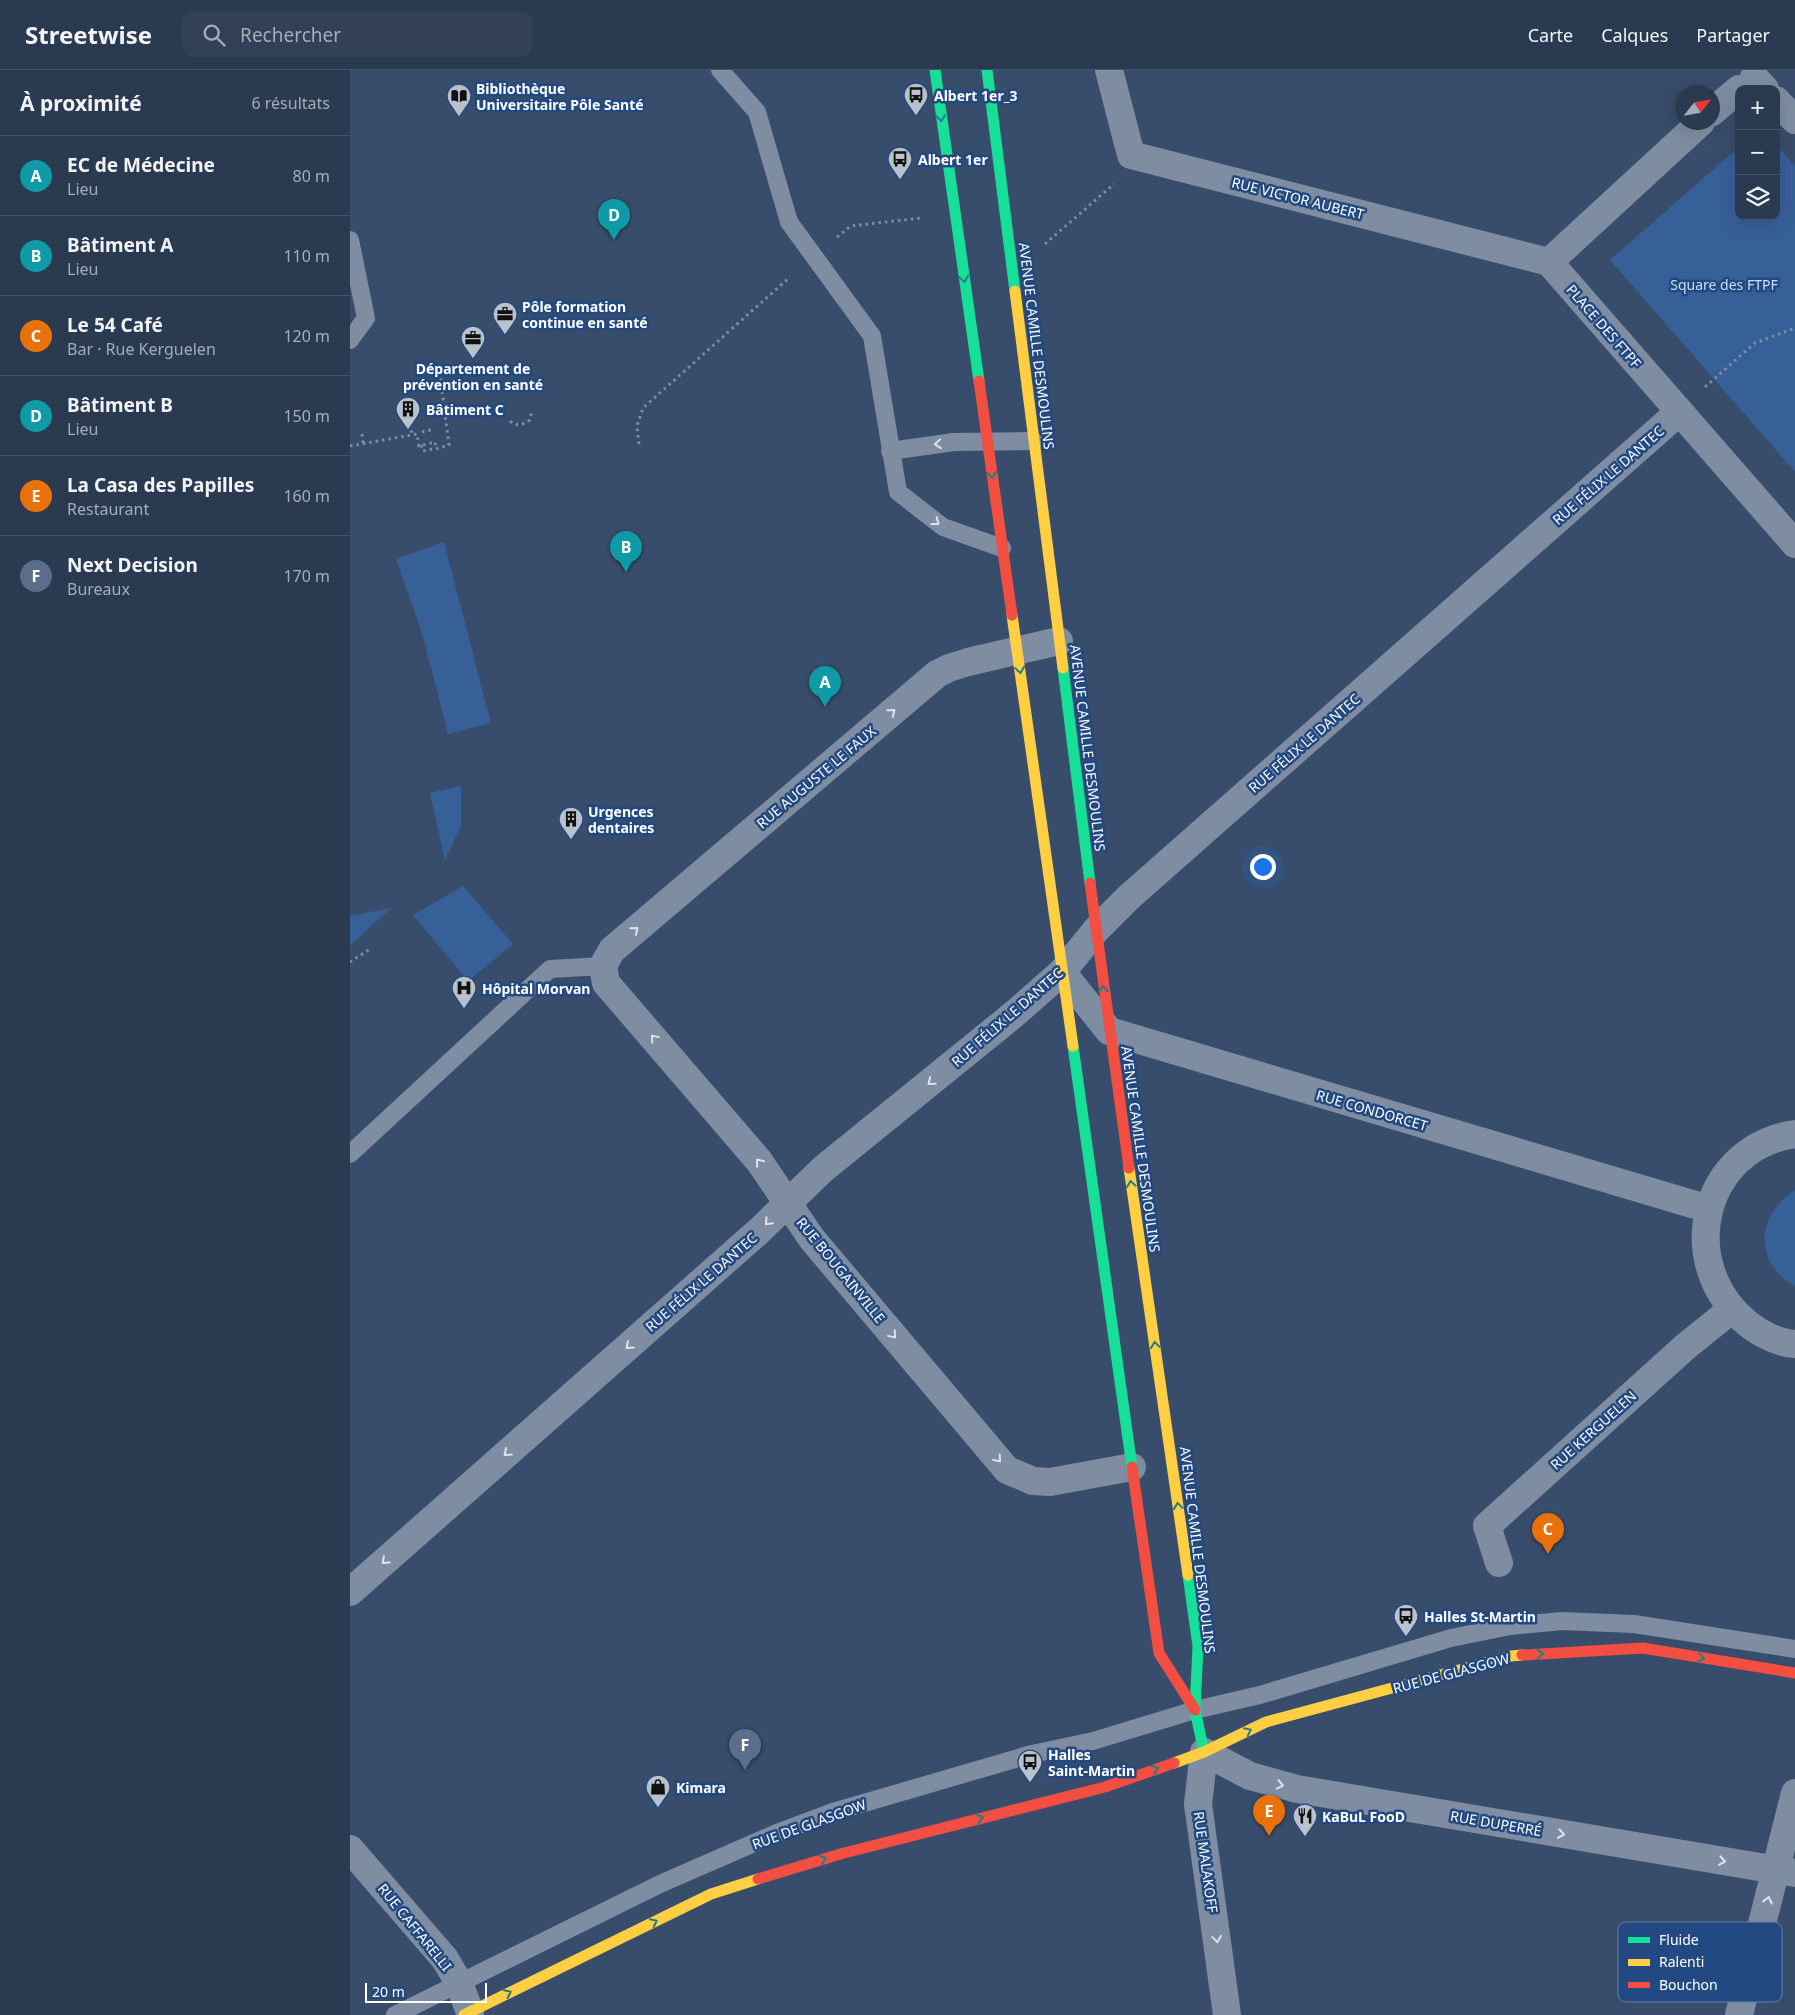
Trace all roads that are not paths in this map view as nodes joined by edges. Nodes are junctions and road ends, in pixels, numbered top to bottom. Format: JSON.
{"nodes":[{"id":1,"x":720,"y":70,"type":"edge"},
{"id":2,"x":934,"y":70,"type":"edge"},
{"id":3,"x":988,"y":70,"type":"edge"},
{"id":4,"x":1108,"y":70,"type":"edge"},
{"id":5,"x":1750,"y":83,"type":"edge"},
{"id":6,"x":1780,"y":104,"type":"edge"},
{"id":7,"x":1720,"y":106,"type":"edge"},
{"id":8,"x":1795,"y":120,"type":"edge"},
{"id":9,"x":1692,"y":130,"type":"edge"},
{"id":10,"x":350,"y":240,"type":"edge"},
{"id":11,"x":1550,"y":262,"type":"junction"},
{"id":12,"x":350,"y":340,"type":"edge"},
{"id":13,"x":1678,"y":413,"type":"junction"},
{"id":14,"x":987,"y":440,"type":"junction"},
{"id":15,"x":1034,"y":441,"type":"junction"},
{"id":16,"x":890,"y":451,"type":"junction"},
{"id":17,"x":1795,"y":544,"type":"edge"},
{"id":18,"x":1002,"y":548,"type":"junction"},
{"id":19,"x":1059,"y":641,"type":"junction"},
{"id":20,"x":1017,"y":650,"type":"junction"},
{"id":21,"x":1096,"y":930,"type":"junction"},
{"id":22,"x":603,"y":966,"type":"junction"},
{"id":23,"x":1062,"y":972,"type":"junction"},
{"id":24,"x":1109,"y":1031,"type":"junction"},
{"id":25,"x":1795,"y":1134,"type":"edge"},
{"id":26,"x":350,"y":1154,"type":"edge"},
{"id":27,"x":787,"y":1201,"type":"junction"},
{"id":28,"x":1708,"y":1209,"type":"junction"},
{"id":29,"x":1731,"y":1310,"type":"junction"},
{"id":30,"x":1795,"y":1344,"type":"edge"},
{"id":31,"x":1132,"y":1467,"type":"junction"},
{"id":32,"x":1499,"y":1563,"type":"dead end"},
{"id":33,"x":350,"y":1592,"type":"edge"},
{"id":34,"x":1795,"y":1649,"type":"edge"},
{"id":35,"x":1795,"y":1673,"type":"edge"},
{"id":36,"x":1195,"y":1710,"type":"junction"},
{"id":37,"x":1191,"y":1744,"type":"junction"},
{"id":38,"x":1177,"y":1762,"type":"junction"},
{"id":39,"x":1795,"y":1793,"type":"edge"},
{"id":40,"x":350,"y":1850,"type":"edge"},
{"id":41,"x":1785,"y":1871,"type":"edge"},
{"id":42,"x":1769,"y":1922,"type":"edge"},
{"id":43,"x":459,"y":1983,"type":"junction"},
{"id":44,"x":1743,"y":2002,"type":"edge"},
{"id":45,"x":467,"y":2014,"type":"edge"},
{"id":46,"x":395,"y":2015,"type":"edge"},
{"id":47,"x":1227,"y":2015,"type":"edge"},
{"id":48,"x":1739,"y":2015,"type":"edge"}],
"edges":[{"from":1,"to":16,"type":"lane"},
{"from":2,"to":14,"type":"main road","one_way":true},
{"from":3,"to":15,"type":"main road","name":"AVENUE CAMILLE DESMOULINS"},
{"from":4,"to":11,"type":"street","name":"RUE VICTOR AUBERT"},
{"from":5,"to":7,"type":"street"},
{"from":6,"to":8,"type":"street"},
{"from":9,"to":11,"type":"street"},
{"from":10,"to":12,"type":"lane"},
{"from":11,"to":13,"type":"street","name":"PLACE DES FTPF"},
{"from":13,"to":17,"type":"street","name":"PLACE DES FTPF"},
{"from":13,"to":21,"type":"street","name":"RUE FÉLIX LE DANTEC"},
{"from":14,"to":15,"type":"lane"},
{"from":14,"to":16,"type":"lane","one_way":true},
{"from":14,"to":18,"type":"main road","one_way":true},
{"from":15,"to":19,"type":"main road","name":"AVENUE CAMILLE DESMOULINS"},
{"from":16,"to":18,"type":"lane","one_way":true},
{"from":18,"to":20,"type":"main road"},
{"from":19,"to":20,"type":"street","name":"RUE AUGUSTE LE FAUX"},
{"from":19,"to":21,"type":"main road","name":"AVENUE CAMILLE DESMOULINS"},
{"from":22,"to":20,"type":"street","name":"RUE AUGUSTE LE FAUX","one_way":true},
{"from":20,"to":23,"type":"main road","one_way":true},
{"from":21,"to":23,"type":"street","name":"RUE FÉLIX LE DANTEC"},
{"from":24,"to":21,"type":"main road","name":"AVENUE CAMILLE DESMOULINS","one_way":true},
{"from":22,"to":26,"type":"lane"},
{"from":27,"to":22,"type":"street","name":"RUE BOUGAINVILLE","one_way":true},
{"from":23,"to":24,"type":"street"},
{"from":23,"to":27,"type":"street","name":"RUE FÉLIX LE DANTEC","one_way":true},
{"from":23,"to":31,"type":"main road"},
{"from":24,"to":28,"type":"street","name":"RUE CONDORCET"},
{"from":36,"to":24,"type":"main road","name":"AVENUE CAMILLE DESMOULINS","one_way":true},
{"from":25,"to":28,"type":"street"},
{"from":27,"to":31,"type":"street","name":"RUE BOUGAINVILLE","one_way":true},
{"from":27,"to":33,"type":"street","name":"RUE FÉLIX LE DANTEC","one_way":true},
{"from":28,"to":29,"type":"street"},
{"from":29,"to":30,"type":"street"},
{"from":29,"to":32,"type":"street","name":"RUE KERGUELEN"},
{"from":31,"to":36,"type":"main road"},
{"from":34,"to":36,"type":"lane","name":"RUE DE GLASGOW"},
{"from":37,"to":35,"type":"main road","name":"RUE DE GLASGOW","one_way":true},
{"from":36,"to":37,"type":"main road"},
{"from":36,"to":37,"type":"main road","name":"RUE MALAKOFF"},
{"from":36,"to":43,"type":"lane","name":"RUE DE GLASGOW"},
{"from":37,"to":38,"type":"main road","name":"RUE DE GLASGOW"},
{"from":37,"to":38,"type":"main road"},
{"from":37,"to":41,"type":"street","name":"RUE DUPERRÉ","one_way":true},
{"from":37,"to":47,"type":"street","name":"RUE MALAKOFF","one_way":true},
{"from":45,"to":38,"type":"main road","name":"RUE DE GLASGOW","one_way":true},
{"from":39,"to":41,"type":"street"},
{"from":40,"to":43,"type":"street","name":"RUE CAFFARELLI"},
{"from":42,"to":41,"type":"street","one_way":true},
{"from":43,"to":45,"type":"street","name":"RUE CAFFARELLI"},
{"from":43,"to":46,"type":"lane","name":"RUE DE GLASGOW"},
{"from":48,"to":44,"type":"street","one_way":true}]}
